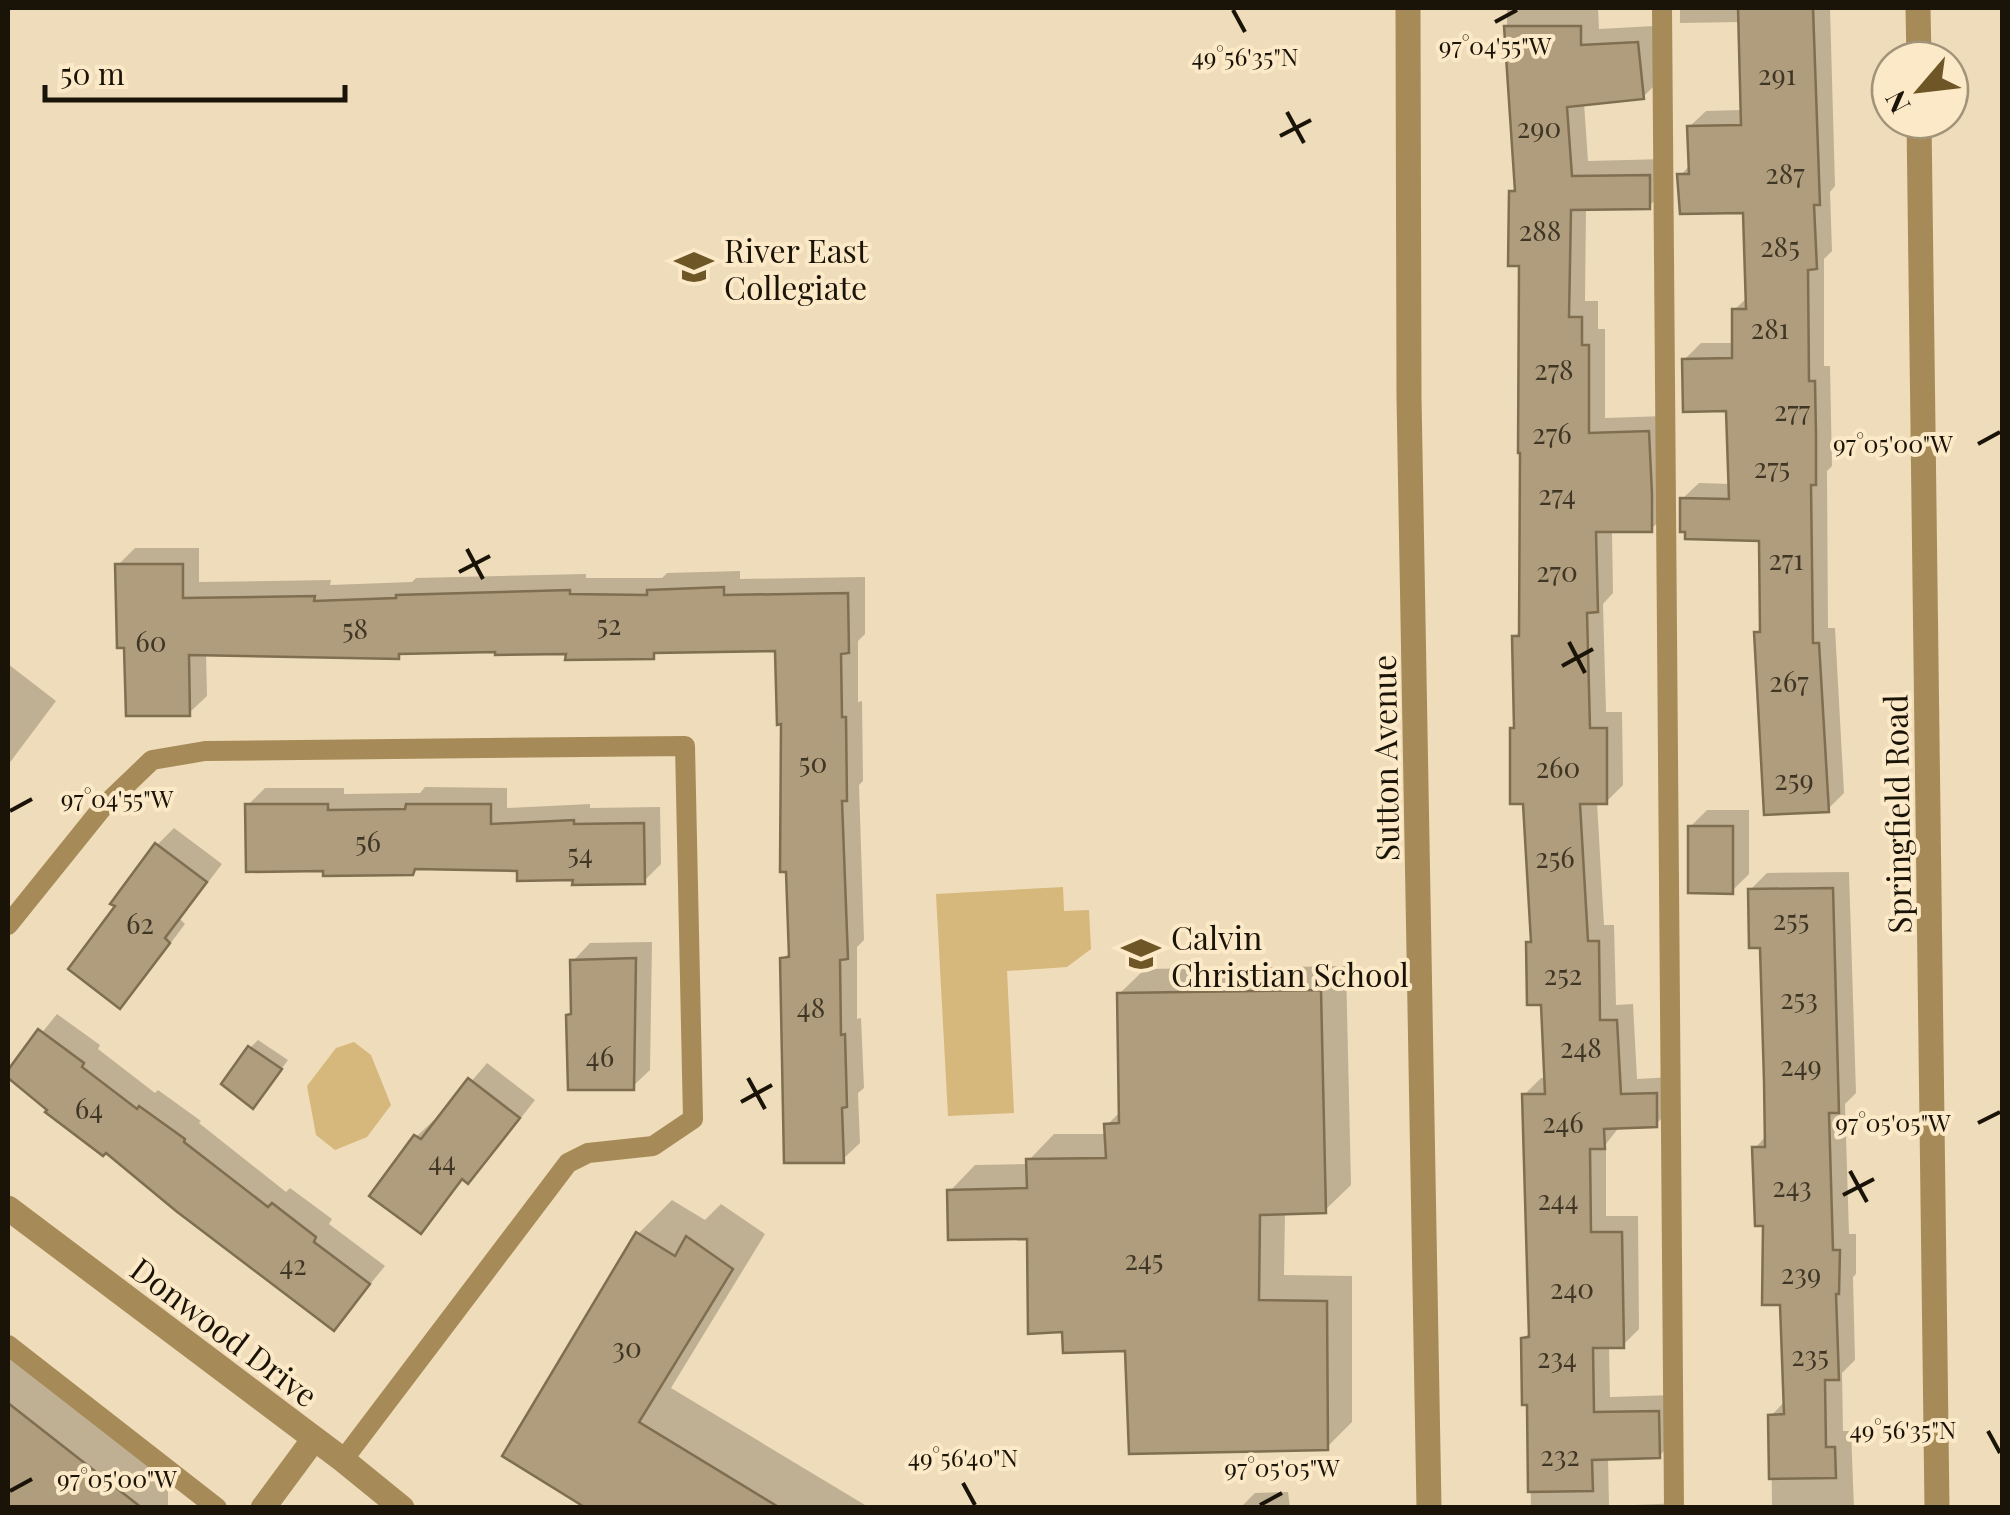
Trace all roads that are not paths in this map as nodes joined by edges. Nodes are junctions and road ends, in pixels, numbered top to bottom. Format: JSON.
{"nodes":[{"id":1,"x":1408,"y":8,"type":"edge"},
{"id":2,"x":1662,"y":8,"type":"edge"},
{"id":3,"x":1918,"y":8,"type":"edge"},
{"id":4,"x":1918,"y":40,"type":"edge"},
{"id":5,"x":1919,"y":140,"type":"edge"},
{"id":6,"x":8,"y":925,"type":"edge"},
{"id":7,"x":8,"y":1208,"type":"edge"},
{"id":8,"x":8,"y":1345,"type":"edge"},
{"id":9,"x":314,"y":1438,"type":"junction"},
{"id":10,"x":343,"y":1460,"type":"junction"},
{"id":11,"x":217,"y":1508,"type":"edge"},
{"id":12,"x":263,"y":1508,"type":"edge"},
{"id":13,"x":402,"y":1508,"type":"edge"},
{"id":14,"x":1429,"y":1508,"type":"edge"},
{"id":15,"x":1674,"y":1508,"type":"edge"},
{"id":16,"x":1937,"y":1508,"type":"edge"}],
"edges":[{"from":1,"to":14,"type":"street","name":"Sutton Avenue"},
{"from":2,"to":15,"type":"lane"},
{"from":3,"to":4,"type":"street"},
{"from":5,"to":16,"type":"street","name":"Springfield Road"},
{"from":6,"to":10,"type":"lane"},
{"from":7,"to":9,"type":"street","name":"Donwood Drive"},
{"from":8,"to":11,"type":"lane"},
{"from":9,"to":10,"type":"street","name":"Donwood Drive"},
{"from":9,"to":12,"type":"street"},
{"from":10,"to":13,"type":"street","name":"Donwood Drive"}]}
